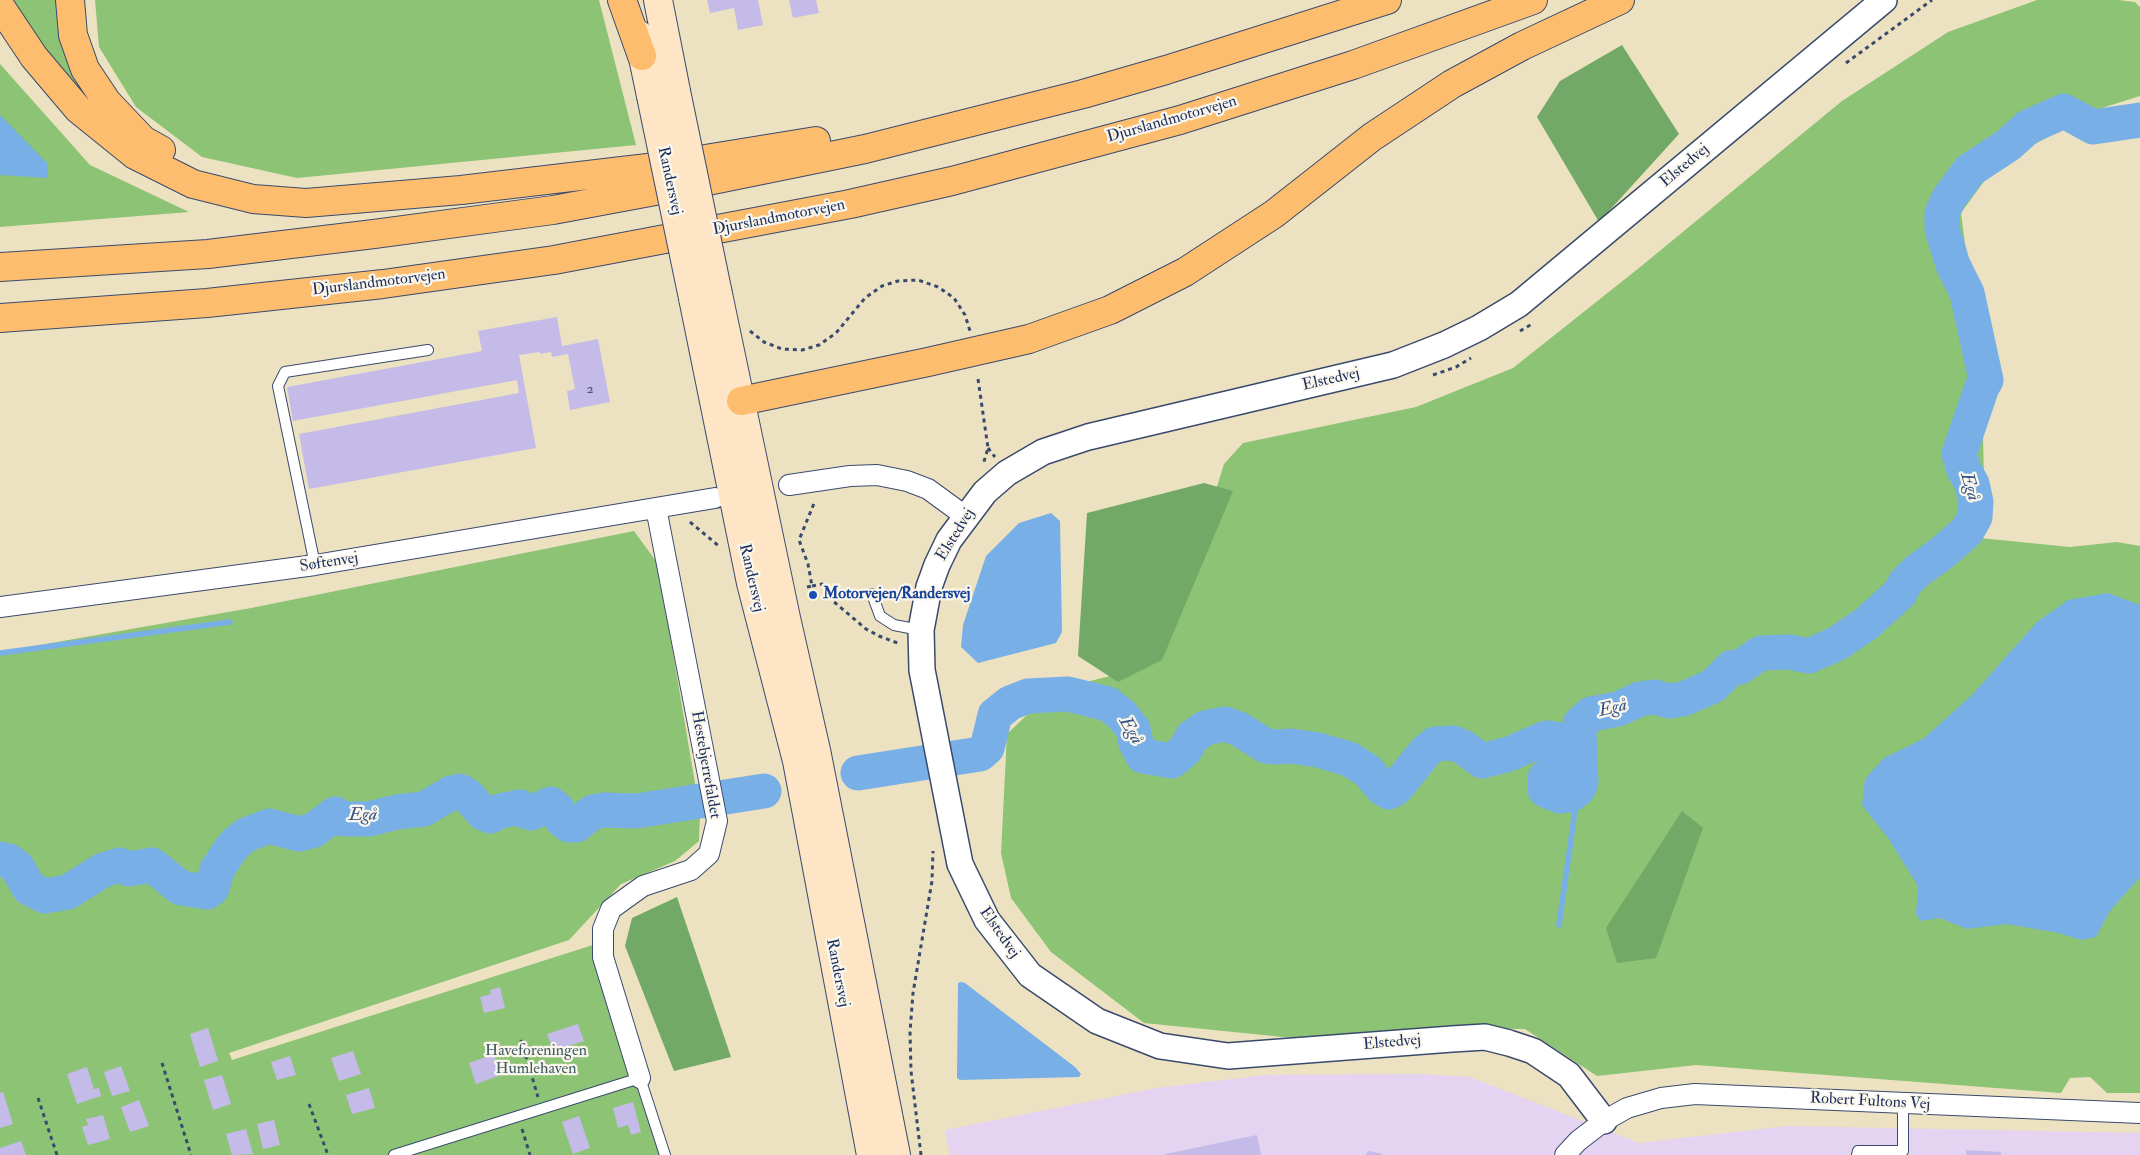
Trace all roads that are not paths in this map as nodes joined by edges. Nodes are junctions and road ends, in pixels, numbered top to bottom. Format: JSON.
{"nodes":[{"id":1,"x":70,"y":0,"type":"edge"},
{"id":2,"x":622,"y":0,"type":"edge"},
{"id":3,"x":633,"y":0,"type":"edge"},
{"id":4,"x":658,"y":0,"type":"edge"},
{"id":5,"x":1387,"y":0,"type":"edge"},
{"id":6,"x":1533,"y":0,"type":"edge"},
{"id":7,"x":1620,"y":0,"type":"edge"},
{"id":8,"x":1884,"y":0,"type":"edge"},
{"id":9,"x":0,"y":6,"type":"edge"},
{"id":10,"x":642,"y":56,"type":"junction"},
{"id":11,"x":663,"y":94,"type":"junction"},
{"id":12,"x":1083,"y":94,"type":"junction"},
{"id":13,"x":357,"y":199,"type":"junction"},
{"id":14,"x":0,"y":267,"type":"edge"},
{"id":15,"x":0,"y":318,"type":"edge"},
{"id":16,"x":428,"y":350,"type":"dead end"},
{"id":17,"x":728,"y":404,"type":"junction"},
{"id":18,"x":789,"y":485,"type":"dead end"},
{"id":19,"x":714,"y":498,"type":"dead end"},
{"id":20,"x":656,"y":508,"type":"junction"},
{"id":21,"x":965,"y":516,"type":"junction"},
{"id":22,"x":315,"y":565,"type":"junction"},
{"id":23,"x":872,"y":594,"type":"dead end"},
{"id":24,"x":0,"y":607,"type":"edge"},
{"id":25,"x":921,"y":638,"type":"junction"},
{"id":26,"x":640,"y":1078,"type":"junction"},
{"id":27,"x":1903,"y":1104,"type":"junction"},
{"id":28,"x":2140,"y":1113,"type":"edge"},
{"id":29,"x":1604,"y":1121,"type":"junction"},
{"id":30,"x":394,"y":1155,"type":"edge"},
{"id":31,"x":665,"y":1155,"type":"edge"},
{"id":32,"x":871,"y":1155,"type":"edge"},
{"id":33,"x":896,"y":1155,"type":"edge"},
{"id":34,"x":1565,"y":1155,"type":"edge"},
{"id":35,"x":1857,"y":1155,"type":"edge"}],
"edges":[{"from":1,"to":13,"type":"highway"},
{"from":2,"to":10,"type":"highway"},
{"from":3,"to":10,"type":"main road","name":"Randersvej"},
{"from":4,"to":11,"type":"main road","name":"Randersvej"},
{"from":5,"to":12,"type":"highway"},
{"from":6,"to":15,"type":"highway","name":"Djurslandmotorvejen"},
{"from":7,"to":17,"type":"highway"},
{"from":8,"to":21,"type":"street","name":"Elstedvej"},
{"from":9,"to":13,"type":"highway"},
{"from":10,"to":11,"type":"main road","name":"Randersvej"},
{"from":11,"to":17,"type":"main road","name":"Randersvej","bridge":true},
{"from":12,"to":13,"type":"highway"},
{"from":12,"to":14,"type":"highway"},
{"from":16,"to":22,"type":"lane"},
{"from":17,"to":32,"type":"main road","name":"Randersvej"},
{"from":17,"to":33,"type":"main road","name":"Randersvej"},
{"from":18,"to":21,"type":"street"},
{"from":19,"to":20,"type":"street"},
{"from":20,"to":22,"type":"street","name":"Søftenvej"},
{"from":20,"to":26,"type":"street","name":"Hestebjerrefaldet"},
{"from":21,"to":25,"type":"street","name":"Elstedvej"},
{"from":22,"to":24,"type":"street","name":"Søftenvej"},
{"from":23,"to":25,"type":"lane"},
{"from":25,"to":29,"type":"street","name":"Elstedvej"},
{"from":26,"to":30,"type":"lane"},
{"from":26,"to":31,"type":"lane"},
{"from":27,"to":28,"type":"street","name":"Robert Fultons Vej"},
{"from":27,"to":29,"type":"street","name":"Robert Fultons Vej"},
{"from":27,"to":35,"type":"lane"},
{"from":29,"to":34,"type":"street","name":"Robert Fultons Vej"}]}
